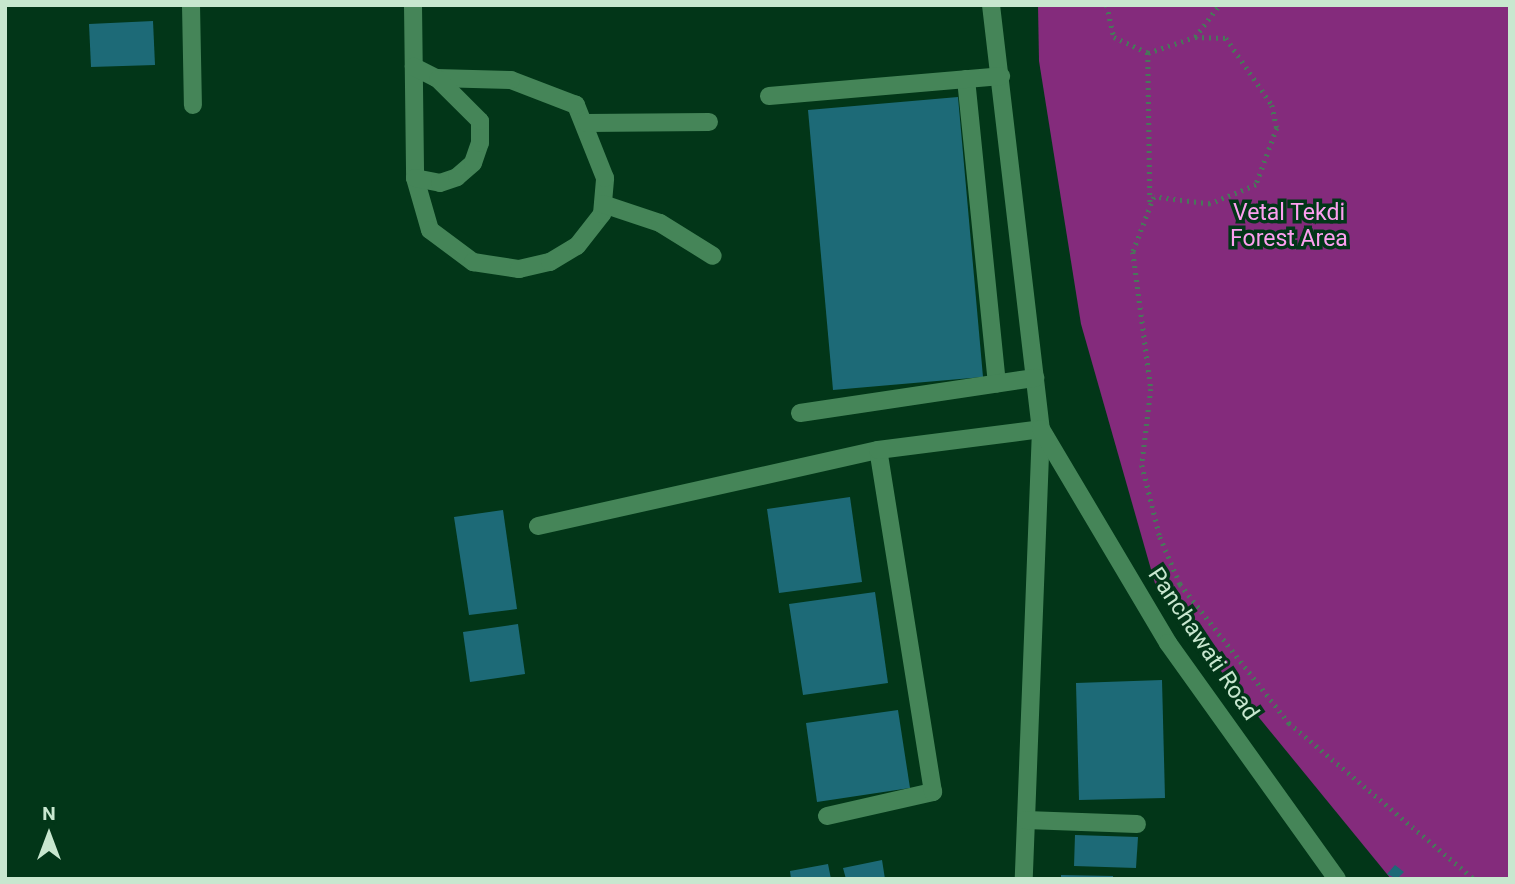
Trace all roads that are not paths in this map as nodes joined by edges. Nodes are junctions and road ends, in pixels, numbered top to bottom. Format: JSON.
{"nodes":[{"id":1,"x":191,"y":5,"type":"edge"},
{"id":2,"x":413,"y":5,"type":"edge"},
{"id":3,"x":991,"y":5,"type":"edge"},
{"id":4,"x":414,"y":67,"type":"junction"},
{"id":5,"x":1001,"y":76,"type":"junction"},
{"id":6,"x":436,"y":78,"type":"junction"},
{"id":7,"x":966,"y":79,"type":"junction"},
{"id":8,"x":769,"y":96,"type":"dead end"},
{"id":9,"x":193,"y":105,"type":"dead end"},
{"id":10,"x":709,"y":122,"type":"dead end"},
{"id":11,"x":586,"y":123,"type":"junction"},
{"id":12,"x":415,"y":178,"type":"junction"},
{"id":13,"x":603,"y":204,"type":"junction"},
{"id":14,"x":713,"y":256,"type":"dead end"},
{"id":15,"x":1035,"y":377,"type":"junction"},
{"id":16,"x":997,"y":383,"type":"junction"},
{"id":17,"x":800,"y":413,"type":"dead end"},
{"id":18,"x":1041,"y":429,"type":"junction"},
{"id":19,"x":878,"y":450,"type":"junction"},
{"id":20,"x":538,"y":526,"type":"dead end"},
{"id":21,"x":827,"y":816,"type":"dead end"},
{"id":22,"x":1026,"y":820,"type":"junction"},
{"id":23,"x":1137,"y":824,"type":"dead end"},
{"id":24,"x":1024,"y":879,"type":"edge"},
{"id":25,"x":1337,"y":879,"type":"edge"}],
"edges":[{"from":1,"to":9,"type":"street"},
{"from":2,"to":4,"type":"street"},
{"from":3,"to":5,"type":"street","name":"Panchawati Road"},
{"from":4,"to":6,"type":"street"},
{"from":4,"to":12,"type":"street"},
{"from":5,"to":7,"type":"street"},
{"from":5,"to":15,"type":"street","name":"Panchawati Road"},
{"from":6,"to":11,"type":"street"},
{"from":6,"to":12,"type":"street"},
{"from":7,"to":8,"type":"street"},
{"from":7,"to":16,"type":"street"},
{"from":10,"to":11,"type":"street"},
{"from":11,"to":13,"type":"street"},
{"from":12,"to":13,"type":"street"},
{"from":13,"to":14,"type":"street"},
{"from":15,"to":16,"type":"street"},
{"from":15,"to":18,"type":"street","name":"Panchawati Road"},
{"from":16,"to":17,"type":"street"},
{"from":18,"to":19,"type":"street"},
{"from":18,"to":22,"type":"street","name":"Panchawati Road"},
{"from":18,"to":25,"type":"street","name":"Panchawati Road"},
{"from":19,"to":20,"type":"street"},
{"from":19,"to":21,"type":"street"},
{"from":22,"to":23,"type":"street"},
{"from":22,"to":24,"type":"street","name":"Panchawati Road"}]}
